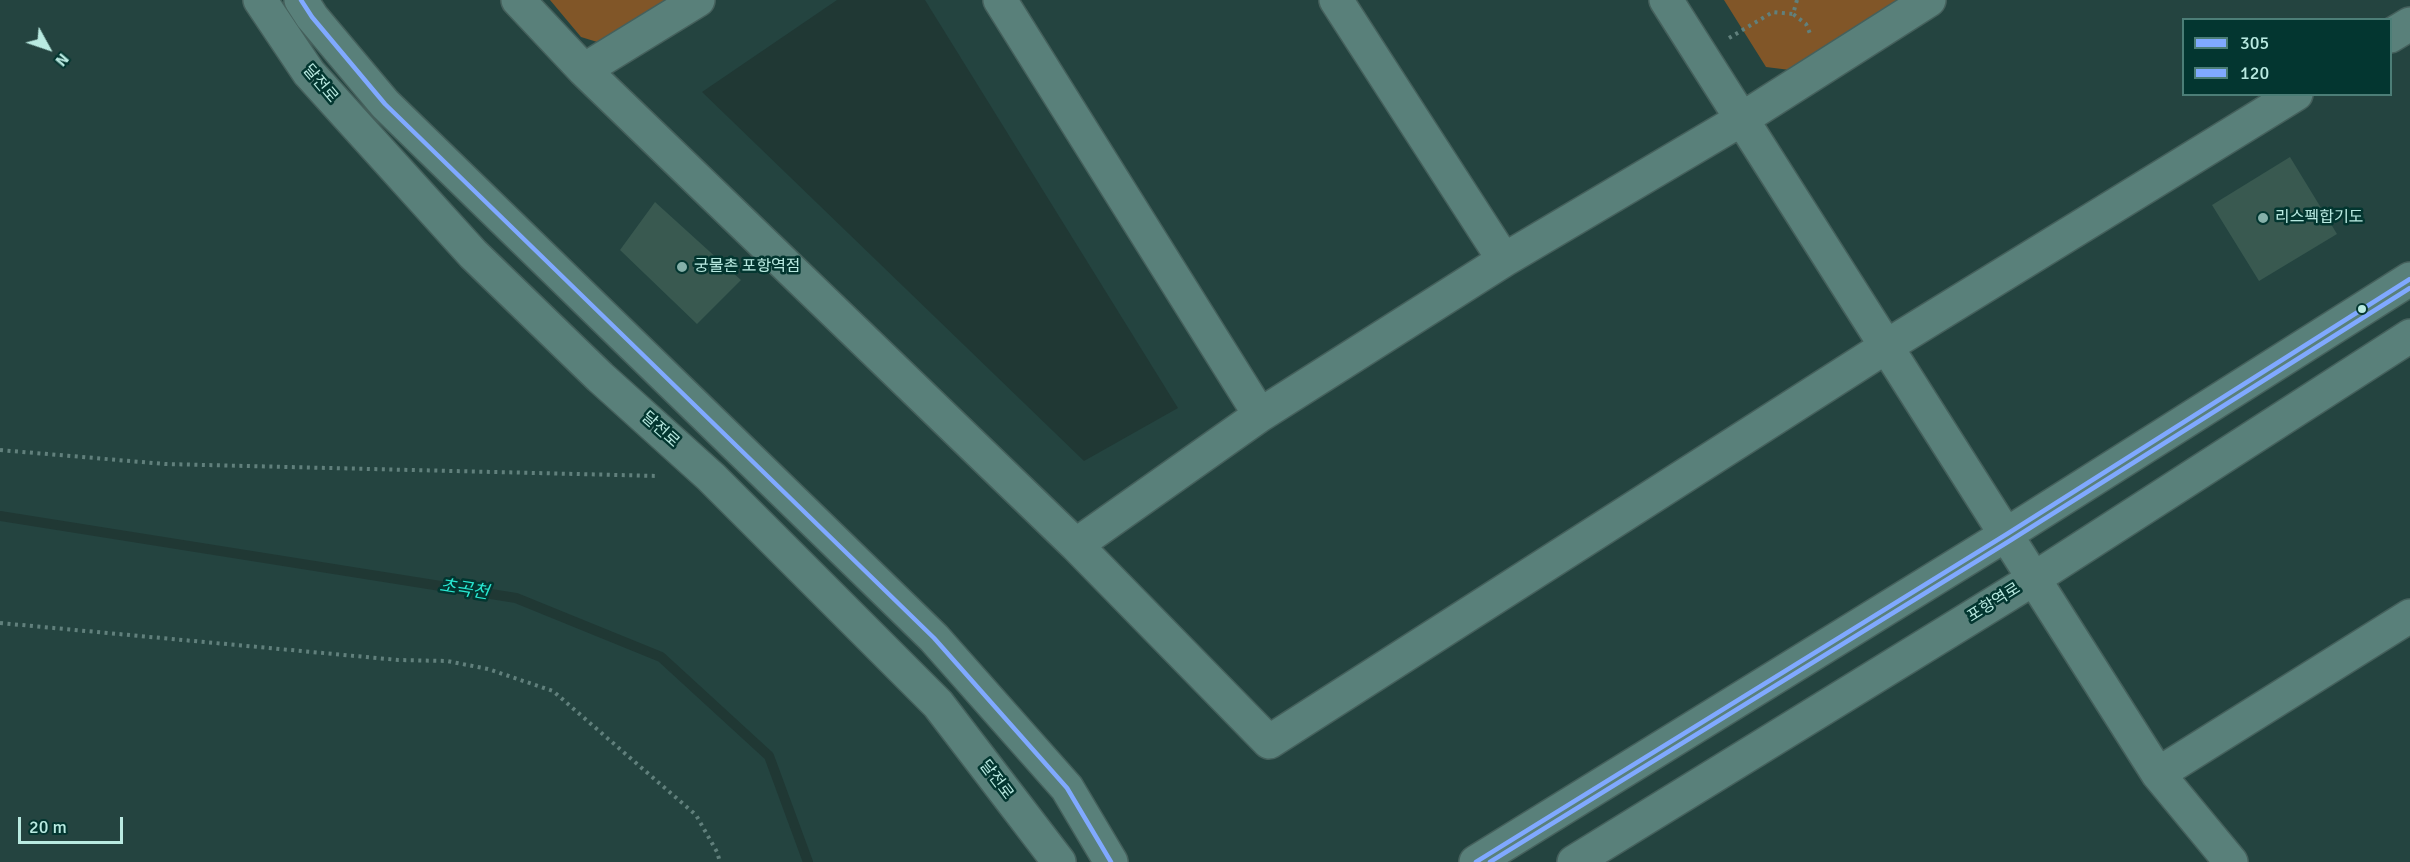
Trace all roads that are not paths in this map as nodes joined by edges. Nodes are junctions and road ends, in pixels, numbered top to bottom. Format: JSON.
{"nodes":[{"id":1,"x":260,"y":0,"type":"edge"},
{"id":2,"x":301,"y":0,"type":"edge"},
{"id":3,"x":518,"y":0,"type":"edge"},
{"id":4,"x":698,"y":0,"type":"edge"},
{"id":5,"x":1000,"y":0,"type":"edge"},
{"id":6,"x":1336,"y":0,"type":"edge"},
{"id":7,"x":1666,"y":0,"type":"edge"},
{"id":8,"x":1929,"y":0,"type":"edge"},
{"id":9,"x":2410,"y":24,"type":"edge"},
{"id":10,"x":2392,"y":35,"type":"edge"},
{"id":11,"x":584,"y":70,"type":"junction"},
{"id":12,"x":2293,"y":96,"type":"edge"},
{"id":13,"x":1742,"y":119,"type":"junction"},
{"id":14,"x":1504,"y":260,"type":"junction"},
{"id":15,"x":2410,"y":279,"type":"edge"},
{"id":16,"x":2410,"y":336,"type":"edge"},
{"id":17,"x":1887,"y":346,"type":"junction"},
{"id":18,"x":1260,"y":415,"type":"junction"},
{"id":19,"x":2007,"y":534,"type":"junction"},
{"id":20,"x":1076,"y":545,"type":"junction"},
{"id":21,"x":2035,"y":578,"type":"junction"},
{"id":22,"x":2410,"y":616,"type":"edge"},
{"id":23,"x":2158,"y":774,"type":"junction"},
{"id":24,"x":1059,"y":862,"type":"edge"},
{"id":25,"x":1111,"y":862,"type":"edge"},
{"id":26,"x":1476,"y":862,"type":"edge"},
{"id":27,"x":1574,"y":862,"type":"edge"},
{"id":28,"x":2231,"y":862,"type":"edge"}],
"edges":[{"from":1,"to":24,"type":"street","name":"달전로"},
{"from":2,"to":25,"type":"street"},
{"from":3,"to":11,"type":"street"},
{"from":4,"to":11,"type":"street"},
{"from":5,"to":18,"type":"street"},
{"from":6,"to":14,"type":"street"},
{"from":7,"to":13,"type":"street"},
{"from":8,"to":13,"type":"street"},
{"from":9,"to":10,"type":"street"},
{"from":11,"to":20,"type":"street"},
{"from":12,"to":17,"type":"street"},
{"from":13,"to":14,"type":"street"},
{"from":13,"to":17,"type":"street"},
{"from":14,"to":18,"type":"street"},
{"from":15,"to":19,"type":"street"},
{"from":16,"to":21,"type":"street","name":"포항역로"},
{"from":17,"to":19,"type":"street"},
{"from":17,"to":20,"type":"street"},
{"from":18,"to":20,"type":"street"},
{"from":19,"to":21,"type":"street"},
{"from":19,"to":26,"type":"street"},
{"from":21,"to":23,"type":"street"},
{"from":21,"to":27,"type":"street","name":"포항역로"},
{"from":22,"to":23,"type":"street"},
{"from":23,"to":28,"type":"street"}]}
